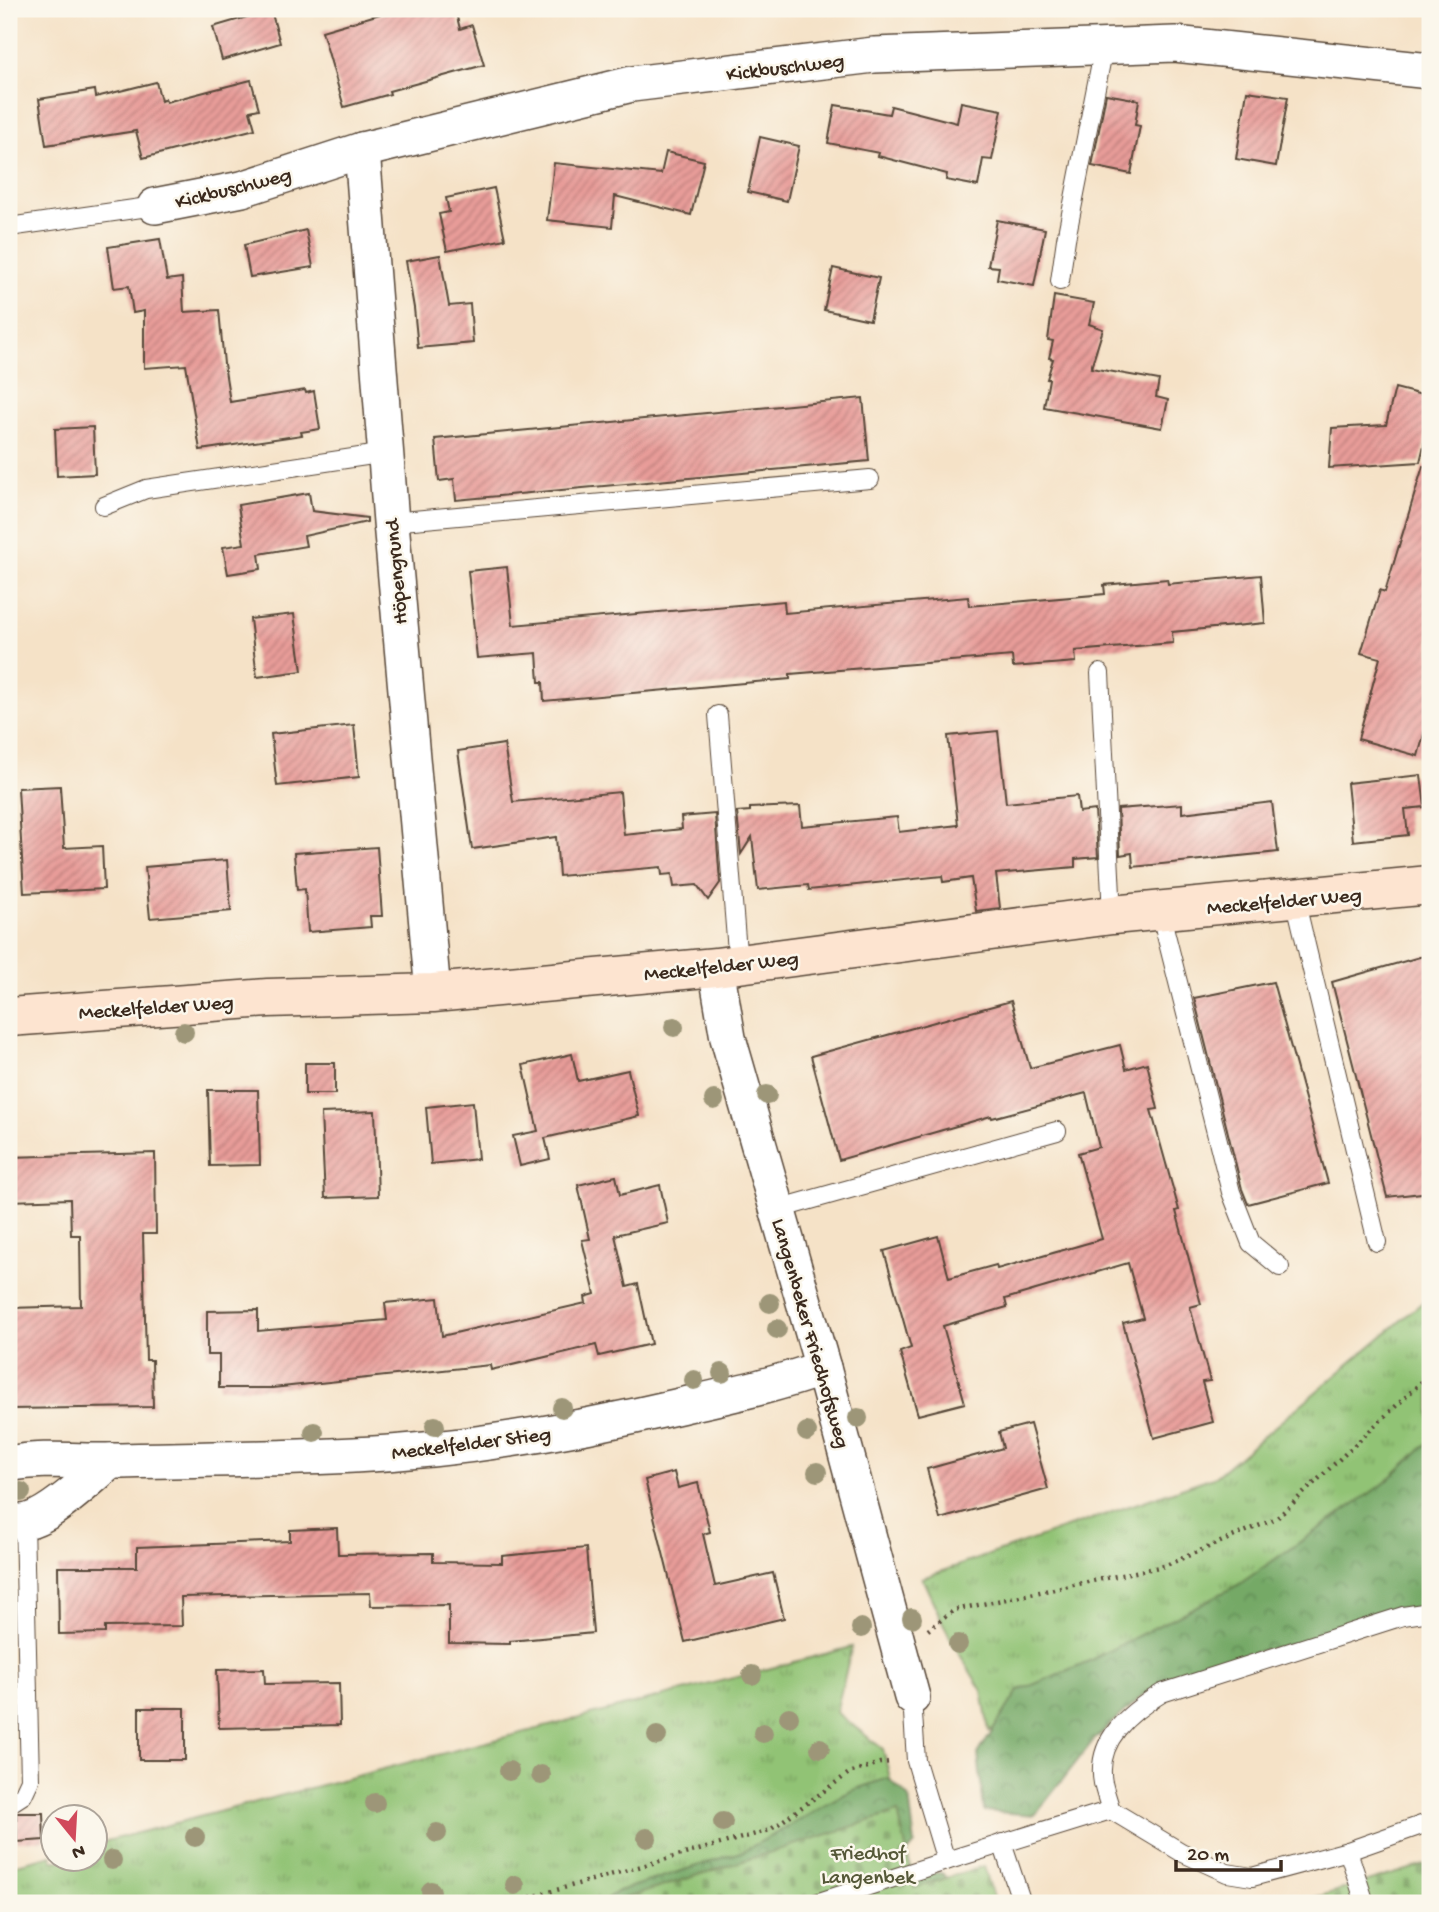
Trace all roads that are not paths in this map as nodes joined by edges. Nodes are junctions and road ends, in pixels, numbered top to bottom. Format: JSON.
{"nodes":[{"id":1,"x":1104,"y":47,"type":"junction"},
{"id":2,"x":1430,"y":71,"type":"edge"},
{"id":3,"x":362,"y":150,"type":"junction"},
{"id":4,"x":155,"y":206,"type":"joint"},
{"id":5,"x":9,"y":227,"type":"edge"},
{"id":6,"x":1060,"y":281,"type":"dead end"},
{"id":7,"x":386,"y":453,"type":"junction"},
{"id":8,"x":870,"y":479,"type":"dead end"},
{"id":9,"x":104,"y":506,"type":"dead end"},
{"id":10,"x":391,"y":522,"type":"junction"},
{"id":11,"x":1100,"y":673,"type":"dead end"},
{"id":12,"x":718,"y":715,"type":"dead end"},
{"id":13,"x":1430,"y":885,"type":"edge"},
{"id":14,"x":1295,"y":899,"type":"junction"},
{"id":15,"x":1160,"y":911,"type":"junction"},
{"id":16,"x":1112,"y":915,"type":"junction"},
{"id":17,"x":727,"y":966,"type":"junction"},
{"id":18,"x":433,"y":993,"type":"junction"},
{"id":19,"x":9,"y":1017,"type":"edge"},
{"id":20,"x":1057,"y":1131,"type":"dead end"},
{"id":21,"x":778,"y":1209,"type":"junction"},
{"id":22,"x":1377,"y":1242,"type":"dead end"},
{"id":23,"x":1280,"y":1267,"type":"dead end"},
{"id":24,"x":823,"y":1368,"type":"junction"},
{"id":25,"x":111,"y":1461,"type":"junction"},
{"id":26,"x":9,"y":1464,"type":"edge"},
{"id":27,"x":16,"y":1520,"type":"edge"},
{"id":28,"x":1430,"y":1612,"type":"edge"},
{"id":29,"x":912,"y":1697,"type":"joint"},
{"id":30,"x":9,"y":1804,"type":"edge"},
{"id":31,"x":1111,"y":1810,"type":"junction"},
{"id":32,"x":1430,"y":1822,"type":"edge"},
{"id":33,"x":1002,"y":1843,"type":"junction"},
{"id":34,"x":1348,"y":1851,"type":"junction"},
{"id":35,"x":946,"y":1861,"type":"junction"},
{"id":36,"x":816,"y":1903,"type":"edge"},
{"id":37,"x":1021,"y":1903,"type":"edge"},
{"id":38,"x":1364,"y":1903,"type":"edge"}],
"edges":[{"from":1,"to":2,"type":"street","name":"Kickbuschweg"},
{"from":1,"to":3,"type":"street","name":"Kickbuschweg"},
{"from":1,"to":6,"type":"lane"},
{"from":3,"to":4,"type":"street","name":"Kickbuschweg"},
{"from":3,"to":7,"type":"street","name":"Höpengrund"},
{"from":4,"to":5,"type":"lane"},
{"from":7,"to":9,"type":"lane"},
{"from":7,"to":10,"type":"street","name":"Höpengrund"},
{"from":8,"to":10,"type":"lane"},
{"from":10,"to":18,"type":"street","name":"Höpengrund"},
{"from":11,"to":16,"type":"lane"},
{"from":12,"to":17,"type":"lane"},
{"from":13,"to":14,"type":"main road","name":"Meckelfelder Weg"},
{"from":14,"to":15,"type":"main road","name":"Meckelfelder Weg"},
{"from":14,"to":22,"type":"lane"},
{"from":15,"to":16,"type":"main road","name":"Meckelfelder Weg"},
{"from":15,"to":23,"type":"lane"},
{"from":16,"to":17,"type":"main road","name":"Meckelfelder Weg"},
{"from":17,"to":18,"type":"main road","name":"Meckelfelder Weg"},
{"from":17,"to":21,"type":"street","name":"Langenbeker Friedhofsweg"},
{"from":18,"to":19,"type":"main road","name":"Meckelfelder Weg"},
{"from":20,"to":21,"type":"lane"},
{"from":21,"to":24,"type":"street","name":"Langenbeker Friedhofsweg"},
{"from":24,"to":25,"type":"street","name":"Meckelfelder Stieg"},
{"from":24,"to":29,"type":"street","name":"Langenbeker Friedhofsweg"},
{"from":25,"to":26,"type":"street","name":"Meckelfelder Stieg"},
{"from":25,"to":27,"type":"street"},
{"from":27,"to":30,"type":"lane"},
{"from":28,"to":31,"type":"lane"},
{"from":29,"to":35,"type":"lane"},
{"from":31,"to":33,"type":"lane"},
{"from":31,"to":34,"type":"lane"},
{"from":32,"to":34,"type":"lane"},
{"from":33,"to":35,"type":"lane"},
{"from":33,"to":37,"type":"lane"},
{"from":34,"to":38,"type":"lane"},
{"from":35,"to":36,"type":"lane"}]}
